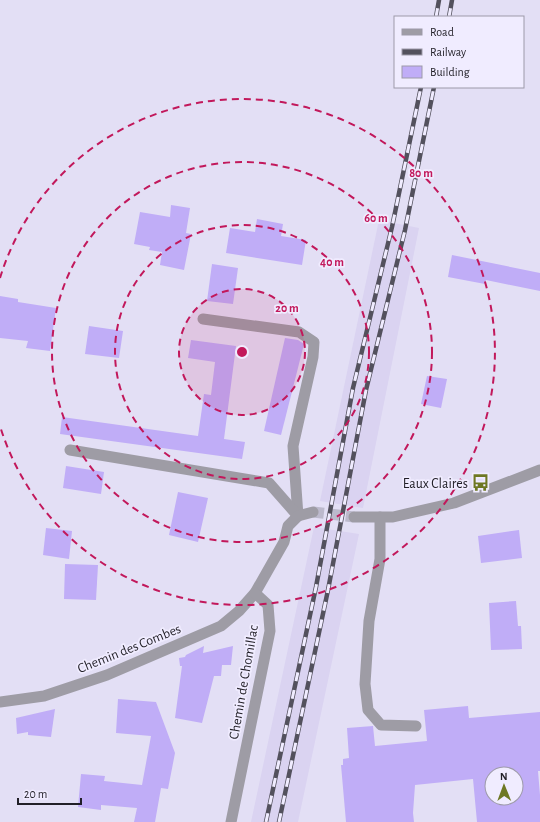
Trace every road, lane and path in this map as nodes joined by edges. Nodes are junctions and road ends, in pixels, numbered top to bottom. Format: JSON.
{"nodes":[{"id":1,"x":203,"y":319,"type":"dead end"},
{"id":2,"x":70,"y":450,"type":"dead end"},
{"id":3,"x":540,"y":470,"type":"edge"},
{"id":4,"x":313,"y":512,"type":"tunnel mouth"},
{"id":5,"x":298,"y":516,"type":"junction"},
{"id":6,"x":380,"y":517,"type":"junction"},
{"id":7,"x":354,"y":518,"type":"tunnel mouth"},
{"id":8,"x":255,"y":593,"type":"junction"},
{"id":9,"x":0,"y":702,"type":"edge"},
{"id":10,"x":416,"y":726,"type":"dead end"},
{"id":11,"x":231,"y":822,"type":"edge"}],
"edges":[{"from":1,"to":5,"type":"street"},
{"from":2,"to":5,"type":"street"},
{"from":3,"to":6,"type":"street"},
{"from":4,"to":5,"type":"street"},
{"from":5,"to":8,"type":"street"},
{"from":6,"to":7,"type":"street"},
{"from":6,"to":10,"type":"street"},
{"from":8,"to":9,"type":"street","name":"Chemin des Combes"},
{"from":8,"to":11,"type":"street","name":"Chemin de Chomillac"}]}
